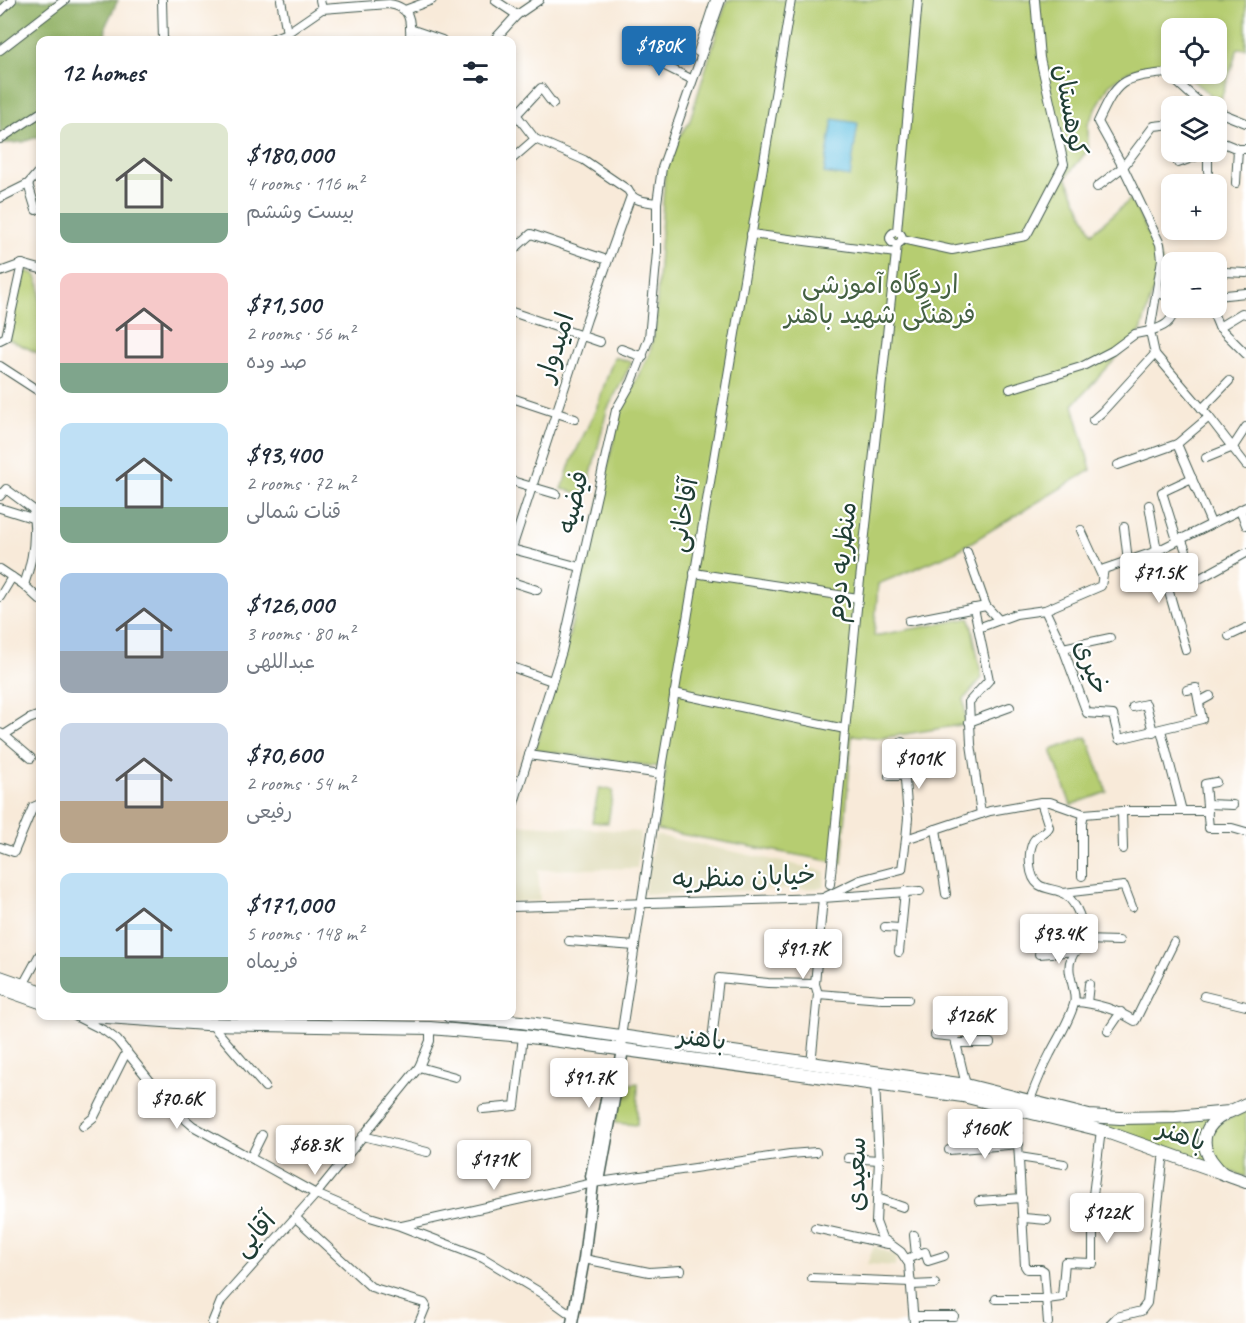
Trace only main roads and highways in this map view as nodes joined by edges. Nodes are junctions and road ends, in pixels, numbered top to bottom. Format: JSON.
{"nodes":[{"id":1,"x":0,"y":977,"type":"edge"},
{"id":2,"x":0,"y":988,"type":"edge"},
{"id":3,"x":36,"y":990,"type":"edge"},
{"id":4,"x":36,"y":1001,"type":"edge"},
{"id":5,"x":194,"y":1020,"type":"edge"},
{"id":6,"x":497,"y":1020,"type":"edge"},
{"id":7,"x":430,"y":1022,"type":"edge"},
{"id":8,"x":620,"y":1044,"type":"junction"},
{"id":9,"x":1246,"y":1105,"type":"edge"},
{"id":10,"x":1229,"y":1112,"type":"junction"},
{"id":11,"x":1222,"y":1173,"type":"junction"},
{"id":12,"x":1246,"y":1182,"type":"edge"},
{"id":13,"x":573,"y":1320,"type":"edge"}],
"edges":[{"from":1,"to":3,"type":"main road"},
{"from":2,"to":4,"type":"main road"},
{"from":5,"to":7,"type":"main road","name":"باهنر"},
{"from":6,"to":8,"type":"main road","name":"باهنر"},
{"from":7,"to":8,"type":"main road","name":"باهنر"},
{"from":8,"to":10,"type":"main road","name":"باهنر"},
{"from":8,"to":11,"type":"main road","name":"باهنر"},
{"from":8,"to":13,"type":"main road"},
{"from":9,"to":10,"type":"main road"},
{"from":10,"to":11,"type":"main road"},
{"from":11,"to":12,"type":"main road","name":"باهنر"}]}
